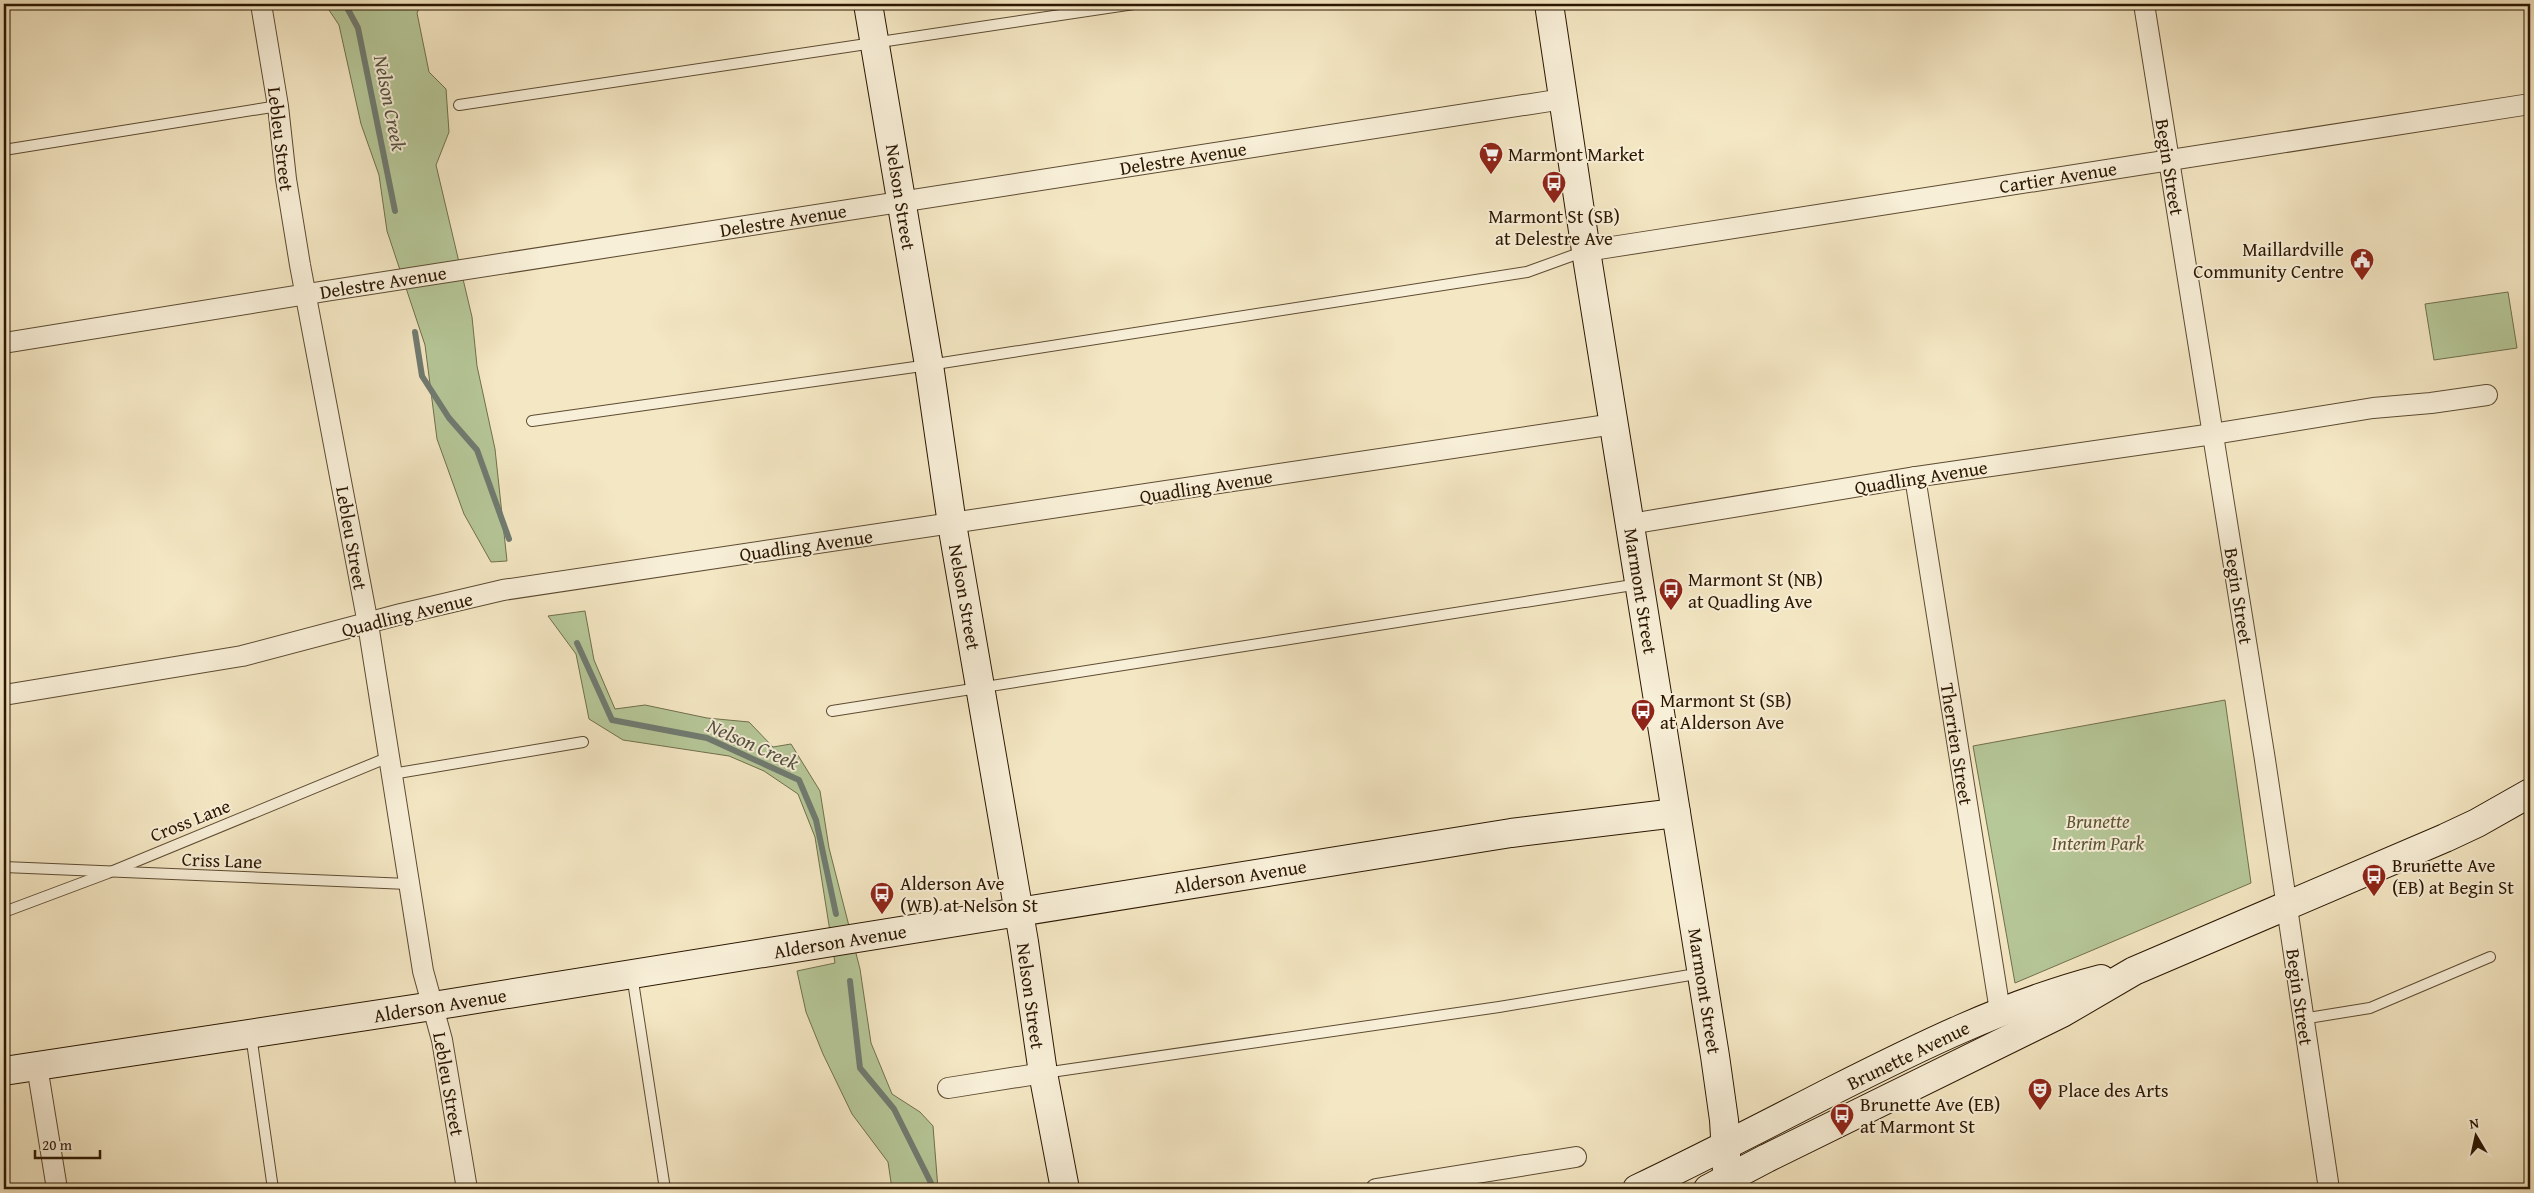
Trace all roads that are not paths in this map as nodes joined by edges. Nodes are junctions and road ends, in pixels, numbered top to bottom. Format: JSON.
{"nodes":[{"id":1,"x":261,"y":4,"type":"edge"},
{"id":2,"x":868,"y":4,"type":"edge"},
{"id":3,"x":1134,"y":4,"type":"edge"},
{"id":4,"x":1549,"y":4,"type":"edge"},
{"id":5,"x":2144,"y":4,"type":"edge"},
{"id":6,"x":875,"y":44,"type":"junction"},
{"id":7,"x":1563,"y":99,"type":"junction"},
{"id":8,"x":2530,"y":104,"type":"edge"},
{"id":9,"x":459,"y":105,"type":"dead end"},
{"id":10,"x":278,"y":106,"type":"junction"},
{"id":11,"x":4,"y":150,"type":"edge"},
{"id":12,"x":2169,"y":161,"type":"junction"},
{"id":13,"x":902,"y":201,"type":"junction"},
{"id":14,"x":1586,"y":251,"type":"junction"},
{"id":15,"x":306,"y":294,"type":"junction"},
{"id":16,"x":4,"y":343,"type":"edge"},
{"id":17,"x":929,"y":365,"type":"junction"},
{"id":18,"x":2487,"y":394,"type":"dead end"},
{"id":19,"x":532,"y":421,"type":"dead end"},
{"id":20,"x":1614,"y":424,"type":"junction"},
{"id":21,"x":2213,"y":434,"type":"junction"},
{"id":22,"x":1915,"y":477,"type":"junction"},
{"id":23,"x":952,"y":524,"type":"junction"},
{"id":24,"x":1630,"y":524,"type":"junction"},
{"id":25,"x":1641,"y":584,"type":"junction"},
{"id":26,"x":368,"y":624,"type":"junction"},
{"id":27,"x":981,"y":686,"type":"junction"},
{"id":28,"x":4,"y":695,"type":"edge"},
{"id":29,"x":832,"y":712,"type":"dead end"},
{"id":30,"x":583,"y":742,"type":"dead end"},
{"id":31,"x":390,"y":765,"type":"junction"},
{"id":32,"x":2530,"y":792,"type":"edge"},
{"id":33,"x":1676,"y":813,"type":"junction"},
{"id":34,"x":4,"y":868,"type":"edge"},
{"id":35,"x":108,"y":873,"type":"junction"},
{"id":36,"x":408,"y":884,"type":"junction"},
{"id":37,"x":2286,"y":906,"type":"junction"},
{"id":38,"x":4,"y":912,"type":"edge"},
{"id":39,"x":1018,"y":912,"type":"junction"},
{"id":40,"x":2490,"y":957,"type":"dead end"},
{"id":41,"x":2134,"y":971,"type":"junction"},
{"id":42,"x":1703,"y":972,"type":"junction"},
{"id":43,"x":632,"y":975,"type":"junction"},
{"id":44,"x":433,"y":1006,"type":"junction"},
{"id":45,"x":2000,"y":1011,"type":"junction"},
{"id":46,"x":2302,"y":1019,"type":"junction"},
{"id":47,"x":251,"y":1034,"type":"junction"},
{"id":48,"x":37,"y":1066,"type":"junction"},
{"id":49,"x":4,"y":1071,"type":"edge"},
{"id":50,"x":1043,"y":1073,"type":"junction"},
{"id":51,"x":948,"y":1088,"type":"dead end"},
{"id":52,"x":1726,"y":1143,"type":"junction"},
{"id":53,"x":1576,"y":1157,"type":"dead end"},
{"id":54,"x":1721,"y":1186,"type":"edge"},
{"id":55,"x":57,"y":1189,"type":"edge"},
{"id":56,"x":273,"y":1189,"type":"edge"},
{"id":57,"x":467,"y":1189,"type":"edge"},
{"id":58,"x":665,"y":1189,"type":"edge"},
{"id":59,"x":1065,"y":1189,"type":"edge"},
{"id":60,"x":1376,"y":1189,"type":"edge"},
{"id":61,"x":1637,"y":1189,"type":"edge"},
{"id":62,"x":2329,"y":1189,"type":"edge"}],
"edges":[{"from":1,"to":10,"type":"street","name":"Lebleu Street"},
{"from":2,"to":6,"type":"street","name":"Nelson Street"},
{"from":3,"to":6,"type":"lane"},
{"from":4,"to":7,"type":"street","name":"Marmont Street"},
{"from":5,"to":12,"type":"street","name":"Begin Street"},
{"from":6,"to":9,"type":"lane"},
{"from":6,"to":13,"type":"street","name":"Nelson Street"},
{"from":7,"to":13,"type":"street","name":"Delestre Avenue"},
{"from":7,"to":14,"type":"street","name":"Marmont Street"},
{"from":8,"to":12,"type":"street","name":"Cartier Avenue"},
{"from":10,"to":11,"type":"lane"},
{"from":10,"to":15,"type":"street","name":"Lebleu Street"},
{"from":12,"to":14,"type":"street","name":"Cartier Avenue"},
{"from":12,"to":21,"type":"street","name":"Begin Street"},
{"from":13,"to":15,"type":"street","name":"Delestre Avenue"},
{"from":13,"to":17,"type":"street","name":"Nelson Street"},
{"from":14,"to":17,"type":"lane"},
{"from":14,"to":20,"type":"street","name":"Marmont Street"},
{"from":15,"to":16,"type":"street","name":"Delestre Avenue"},
{"from":15,"to":26,"type":"street","name":"Lebleu Street"},
{"from":17,"to":19,"type":"lane"},
{"from":17,"to":23,"type":"street","name":"Nelson Street"},
{"from":18,"to":21,"type":"street","name":"Quadling Avenue"},
{"from":20,"to":23,"type":"street","name":"Quadling Avenue"},
{"from":20,"to":24,"type":"street","name":"Marmont Street"},
{"from":21,"to":22,"type":"street","name":"Quadling Avenue"},
{"from":21,"to":37,"type":"street","name":"Begin Street"},
{"from":22,"to":24,"type":"street","name":"Quadling Avenue"},
{"from":22,"to":45,"type":"street","name":"Therrien Street"},
{"from":23,"to":26,"type":"street","name":"Quadling Avenue"},
{"from":23,"to":27,"type":"street","name":"Nelson Street"},
{"from":24,"to":25,"type":"street","name":"Marmont Street"},
{"from":25,"to":27,"type":"lane"},
{"from":25,"to":33,"type":"street","name":"Marmont Street"},
{"from":26,"to":28,"type":"street","name":"Quadling Avenue"},
{"from":26,"to":31,"type":"street","name":"Lebleu Street"},
{"from":27,"to":29,"type":"lane"},
{"from":27,"to":39,"type":"street","name":"Nelson Street"},
{"from":30,"to":31,"type":"lane","name":"Cross Lane"},
{"from":31,"to":35,"type":"lane","name":"Cross Lane"},
{"from":31,"to":36,"type":"street","name":"Lebleu Street"},
{"from":32,"to":37,"type":"street","name":"Brunette Avenue"},
{"from":33,"to":39,"type":"street","name":"Alderson Avenue"},
{"from":33,"to":42,"type":"street","name":"Marmont Street"},
{"from":34,"to":35,"type":"lane","name":"Criss Lane"},
{"from":35,"to":36,"type":"lane","name":"Criss Lane"},
{"from":35,"to":38,"type":"lane","name":"Cross Lane"},
{"from":36,"to":44,"type":"street","name":"Lebleu Street"},
{"from":37,"to":41,"type":"street","name":"Brunette Avenue"},
{"from":37,"to":46,"type":"street","name":"Begin Street"},
{"from":39,"to":43,"type":"street","name":"Alderson Avenue"},
{"from":39,"to":50,"type":"street","name":"Nelson Street"},
{"from":40,"to":46,"type":"lane"},
{"from":41,"to":45,"type":"street","name":"Brunette Avenue"},
{"from":41,"to":54,"type":"street","name":"Brunette Avenue"},
{"from":42,"to":50,"type":"lane"},
{"from":42,"to":52,"type":"street","name":"Marmont Street"},
{"from":43,"to":44,"type":"street","name":"Alderson Avenue"},
{"from":43,"to":58,"type":"lane"},
{"from":44,"to":47,"type":"street","name":"Alderson Avenue"},
{"from":44,"to":57,"type":"street","name":"Lebleu Street"},
{"from":45,"to":52,"type":"street","name":"Brunette Avenue"},
{"from":46,"to":62,"type":"street","name":"Begin Street"},
{"from":47,"to":48,"type":"street","name":"Alderson Avenue"},
{"from":47,"to":56,"type":"lane"},
{"from":48,"to":49,"type":"street","name":"Alderson Avenue"},
{"from":48,"to":55,"type":"street"},
{"from":50,"to":51,"type":"street"},
{"from":50,"to":59,"type":"street","name":"Nelson Street"},
{"from":52,"to":54,"type":"street","name":"Marmont Street"},
{"from":52,"to":61,"type":"street","name":"Brunette Avenue"},
{"from":53,"to":60,"type":"street"}]}
